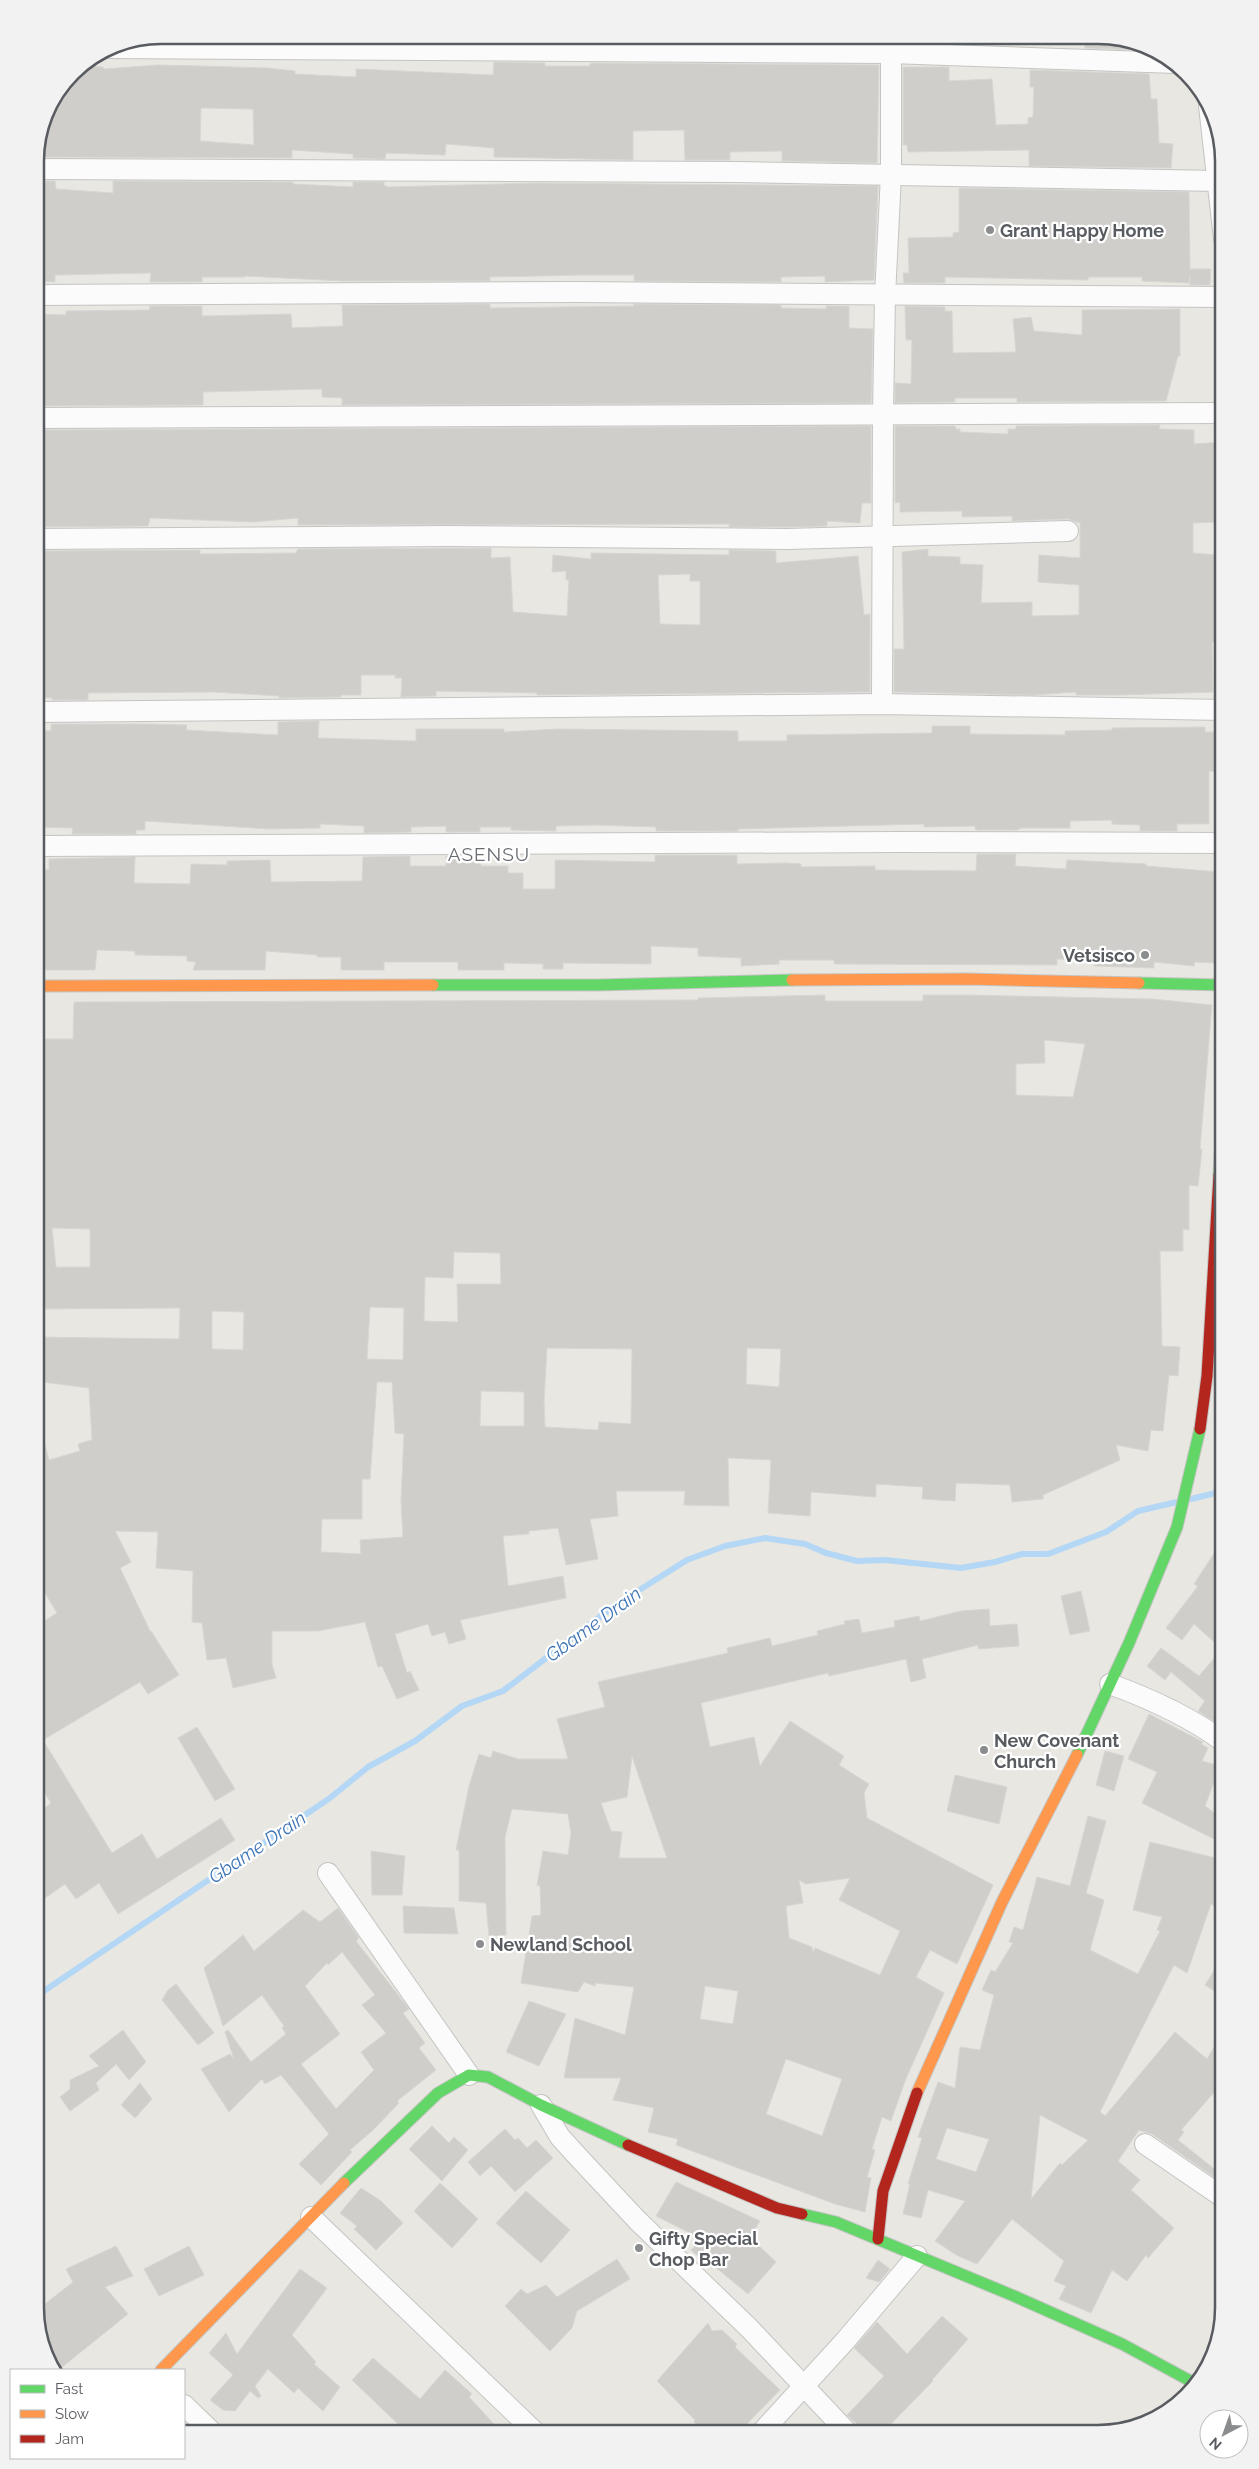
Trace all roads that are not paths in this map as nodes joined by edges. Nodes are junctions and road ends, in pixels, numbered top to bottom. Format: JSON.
{"nodes":[{"id":1,"x":890,"y":44,"type":"edge"},
{"id":2,"x":131,"y":48,"type":"edge"},
{"id":3,"x":1161,"y":62,"type":"edge"},
{"id":4,"x":44,"y":169,"type":"edge"},
{"id":5,"x":891,"y":175,"type":"junction"},
{"id":6,"x":1215,"y":181,"type":"edge"},
{"id":7,"x":44,"y":295,"type":"edge"},
{"id":8,"x":885,"y":296,"type":"junction"},
{"id":9,"x":1215,"y":297,"type":"edge"},
{"id":10,"x":1215,"y":413,"type":"edge"},
{"id":11,"x":883,"y":414,"type":"junction"},
{"id":12,"x":44,"y":418,"type":"edge"},
{"id":13,"x":1068,"y":531,"type":"dead end"},
{"id":14,"x":882,"y":536,"type":"junction"},
{"id":15,"x":44,"y":539,"type":"edge"},
{"id":16,"x":882,"y":704,"type":"junction"},
{"id":17,"x":1215,"y":710,"type":"edge"},
{"id":18,"x":44,"y":712,"type":"edge"},
{"id":19,"x":1215,"y":843,"type":"edge"},
{"id":20,"x":44,"y":846,"type":"edge"},
{"id":21,"x":1215,"y":985,"type":"edge"},
{"id":22,"x":44,"y":986,"type":"edge"},
{"id":23,"x":1215,"y":1242,"type":"edge"},
{"id":24,"x":1110,"y":1684,"type":"junction"},
{"id":25,"x":1215,"y":1736,"type":"edge"},
{"id":26,"x":328,"y":1873,"type":"dead end"},
{"id":27,"x":469,"y":2075,"type":"junction"},
{"id":28,"x":541,"y":2105,"type":"junction"},
{"id":29,"x":1146,"y":2144,"type":"dead end"},
{"id":30,"x":1215,"y":2192,"type":"edge"},
{"id":31,"x":311,"y":2217,"type":"junction"},
{"id":32,"x":878,"y":2239,"type":"junction"},
{"id":33,"x":918,"y":2256,"type":"junction"},
{"id":34,"x":162,"y":2369,"type":"edge"},
{"id":35,"x":1190,"y":2381,"type":"edge"},
{"id":36,"x":804,"y":2386,"type":"junction"},
{"id":37,"x":185,"y":2406,"type":"edge"},
{"id":38,"x":205,"y":2425,"type":"edge"},
{"id":39,"x":528,"y":2425,"type":"edge"},
{"id":40,"x":768,"y":2425,"type":"edge"},
{"id":41,"x":841,"y":2425,"type":"edge"}],
"edges":[{"from":1,"to":2,"type":"street"},
{"from":1,"to":3,"type":"street"},
{"from":1,"to":5,"type":"street"},
{"from":4,"to":5,"type":"street"},
{"from":5,"to":6,"type":"street"},
{"from":5,"to":8,"type":"street"},
{"from":7,"to":8,"type":"street"},
{"from":8,"to":9,"type":"street"},
{"from":8,"to":11,"type":"street"},
{"from":10,"to":11,"type":"street"},
{"from":11,"to":12,"type":"street"},
{"from":11,"to":14,"type":"street"},
{"from":13,"to":14,"type":"street"},
{"from":14,"to":15,"type":"street"},
{"from":14,"to":16,"type":"street"},
{"from":16,"to":17,"type":"street"},
{"from":16,"to":18,"type":"street"},
{"from":19,"to":20,"type":"street"},
{"from":21,"to":22,"type":"street"},
{"from":23,"to":24,"type":"street"},
{"from":24,"to":25,"type":"street"},
{"from":24,"to":32,"type":"street"},
{"from":26,"to":27,"type":"street"},
{"from":27,"to":28,"type":"street"},
{"from":27,"to":31,"type":"street"},
{"from":28,"to":32,"type":"street"},
{"from":28,"to":36,"type":"street"},
{"from":29,"to":30,"type":"street"},
{"from":31,"to":34,"type":"street"},
{"from":31,"to":39,"type":"street"},
{"from":32,"to":33,"type":"street"},
{"from":33,"to":35,"type":"street"},
{"from":33,"to":36,"type":"street"},
{"from":36,"to":40,"type":"street"},
{"from":36,"to":41,"type":"street"},
{"from":37,"to":38,"type":"street"}]}
